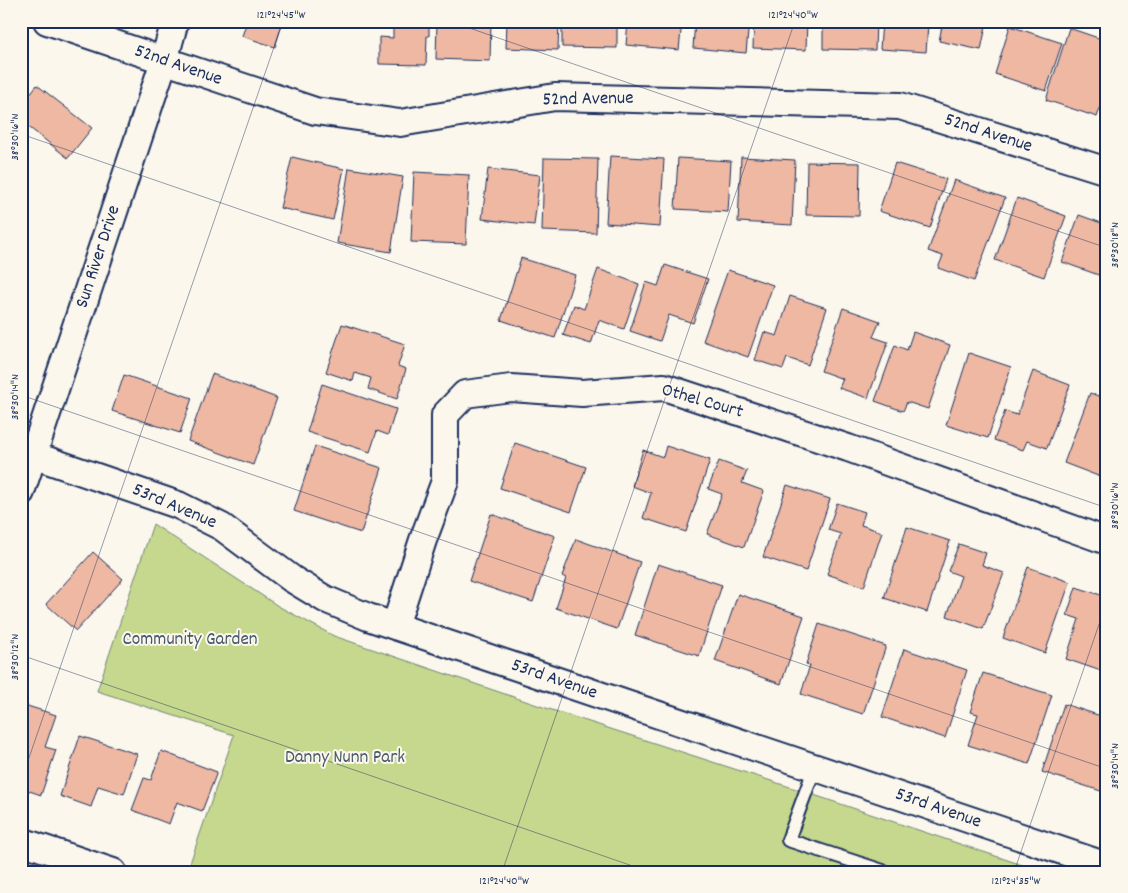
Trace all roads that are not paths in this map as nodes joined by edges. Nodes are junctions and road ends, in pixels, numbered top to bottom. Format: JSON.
{"nodes":[{"id":1,"x":46,"y":21,"type":"edge"},
{"id":2,"x":176,"y":21,"type":"edge"},
{"id":3,"x":164,"y":61,"type":"junction"},
{"id":4,"x":1107,"y":171,"type":"edge"},
{"id":5,"x":27,"y":453,"type":"edge"},
{"id":6,"x":21,"y":492,"type":"edge"},
{"id":7,"x":1107,"y":541,"type":"edge"},
{"id":8,"x":395,"y":626,"type":"junction"},
{"id":9,"x":815,"y":767,"type":"junction"},
{"id":10,"x":21,"y":841,"type":"edge"},
{"id":11,"x":1107,"y":866,"type":"edge"},
{"id":12,"x":113,"y":872,"type":"edge"},
{"id":13,"x":886,"y":872,"type":"edge"}],
"edges":[{"from":1,"to":3,"type":"street","name":"52nd Avenue"},
{"from":2,"to":3,"type":"street","name":"Sun River Drive"},
{"from":3,"to":4,"type":"street","name":"52nd Avenue"},
{"from":3,"to":5,"type":"street","name":"Sun River Drive"},
{"from":5,"to":6,"type":"street","name":"Sun River Drive"},
{"from":5,"to":8,"type":"street","name":"53rd Avenue"},
{"from":7,"to":8,"type":"street","name":"Othel Court"},
{"from":8,"to":9,"type":"street","name":"53rd Avenue"},
{"from":9,"to":11,"type":"street","name":"53rd Avenue"},
{"from":9,"to":13,"type":"lane"},
{"from":10,"to":12,"type":"street"}]}
